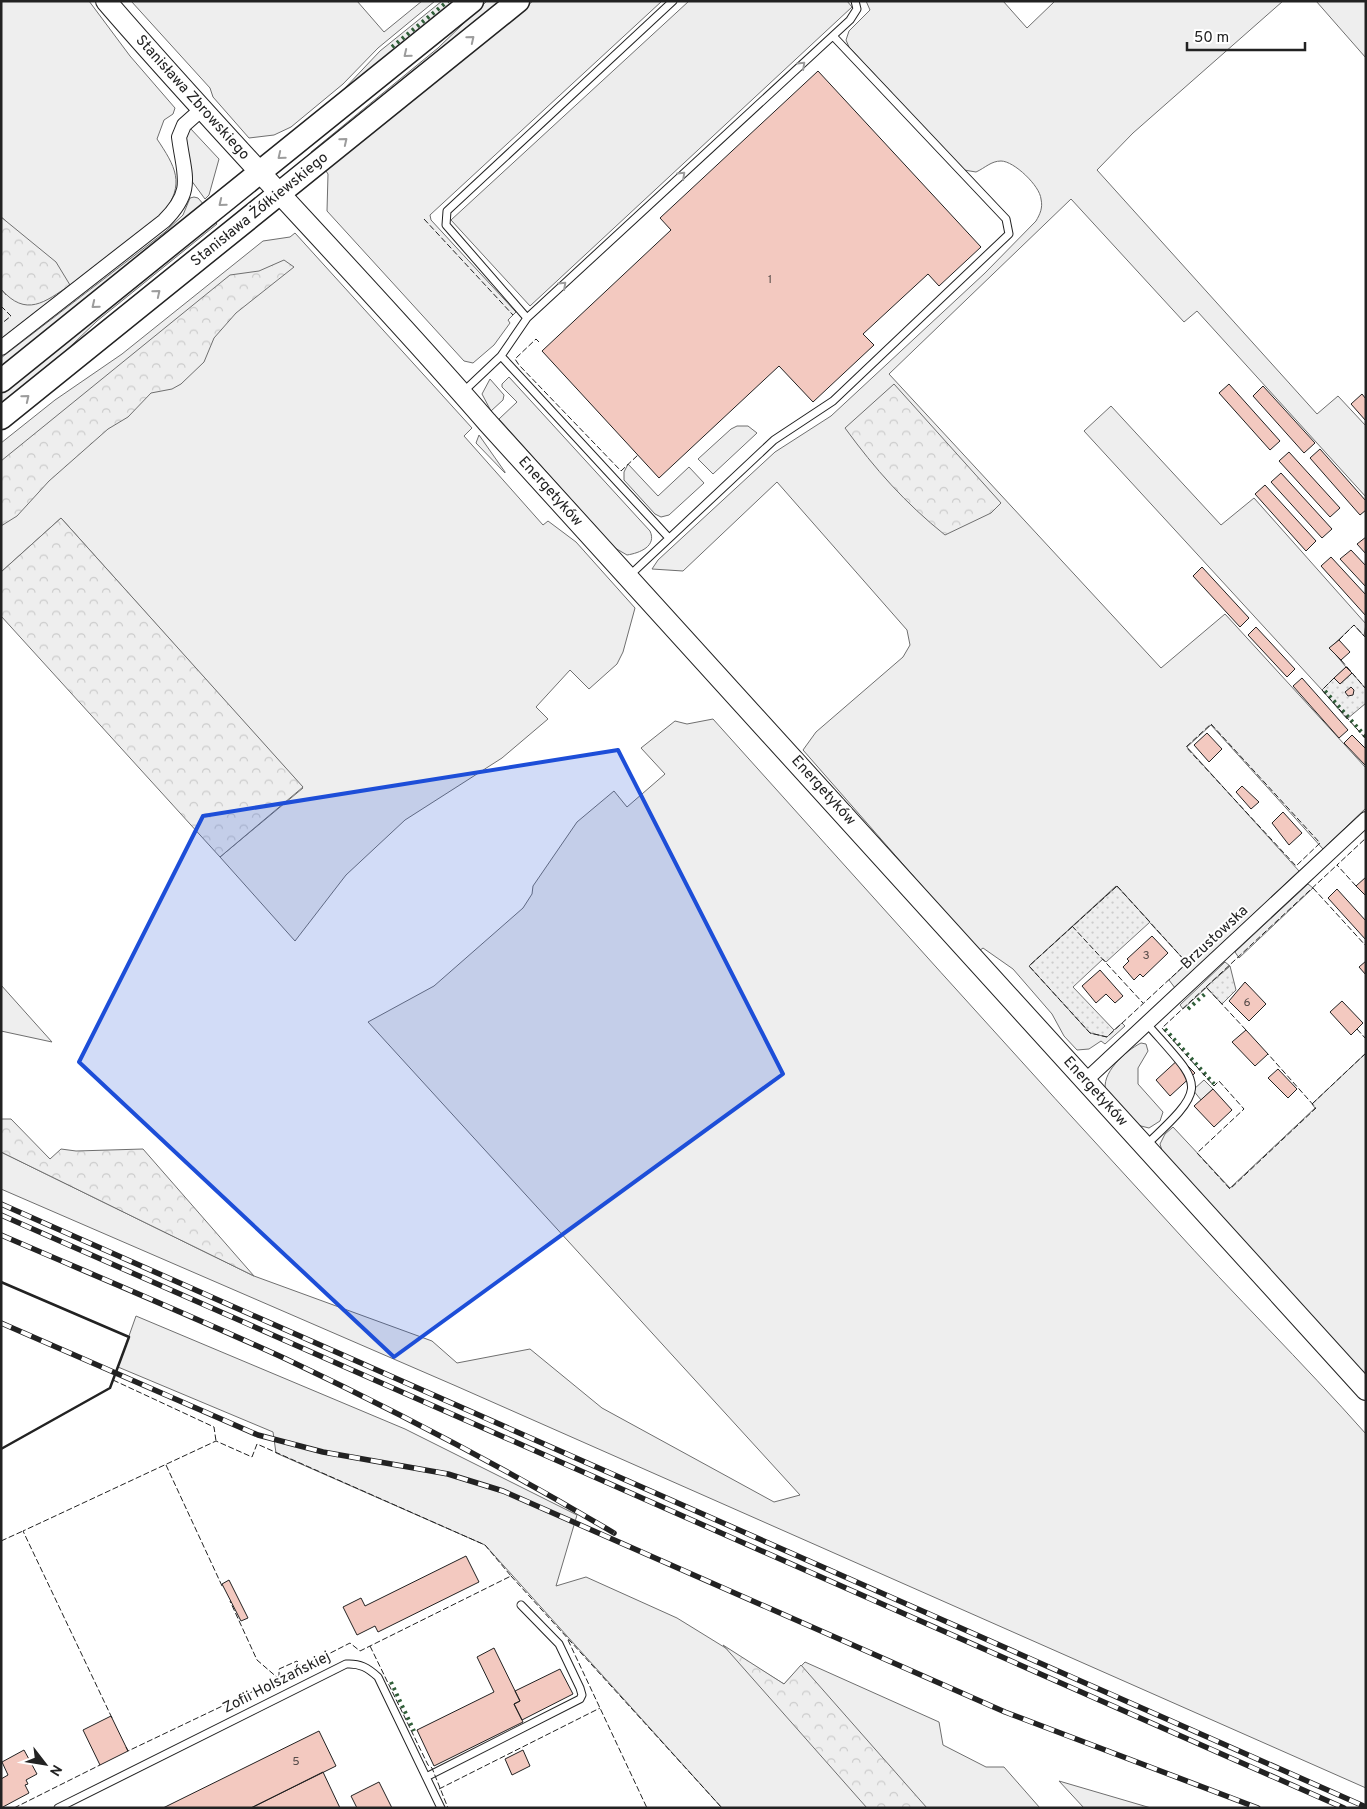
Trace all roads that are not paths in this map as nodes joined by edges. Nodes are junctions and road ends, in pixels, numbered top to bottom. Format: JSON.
{"nodes":[{"id":1,"x":106,"y":1,"type":"edge"},
{"id":2,"x":472,"y":1,"type":"edge"},
{"id":3,"x":518,"y":1,"type":"edge"},
{"id":4,"x":673,"y":1,"type":"edge"},
{"id":5,"x":855,"y":1,"type":"edge"},
{"id":6,"x":833,"y":36,"type":"junction"},
{"id":7,"x":202,"y":109,"type":"junction"},
{"id":8,"x":260,"y":173,"type":"junction"},
{"id":9,"x":279,"y":194,"type":"junction"},
{"id":10,"x":527,"y":318,"type":"junction"},
{"id":11,"x":1,"y":348,"type":"edge"},
{"id":12,"x":501,"y":356,"type":"junction"},
{"id":13,"x":1,"y":381,"type":"edge"},
{"id":14,"x":461,"y":393,"type":"junction"},
{"id":15,"x":1,"y":418,"type":"edge"},
{"id":16,"x":669,"y":538,"type":"junction"},
{"id":17,"x":628,"y":577,"type":"junction"},
{"id":18,"x":1366,"y":819,"type":"edge"},
{"id":19,"x":1147,"y":1024,"type":"junction"},
{"id":20,"x":1085,"y":1081,"type":"junction"},
{"id":21,"x":1144,"y":1147,"type":"junction"},
{"id":22,"x":1366,"y":1390,"type":"edge"},
{"id":23,"x":521,"y":1604,"type":"dead end"},
{"id":24,"x":426,"y":1777,"type":"junction"},
{"id":25,"x":58,"y":1808,"type":"edge"},
{"id":26,"x":441,"y":1808,"type":"edge"}],
"edges":[{"from":1,"to":7,"type":"main road","name":"Stanisława Zbrowskiego"},
{"from":2,"to":8,"type":"main road","name":"Stanisława Żółkiewskiego","one_way":true},
{"from":9,"to":3,"type":"main road","name":"Stanisława Żółkiewskiego","one_way":true},
{"from":4,"to":10,"type":"lane"},
{"from":5,"to":6,"type":"lane"},
{"from":10,"to":6,"type":"lane","one_way":true},
{"from":6,"to":16,"type":"lane"},
{"from":7,"to":8,"type":"main road","name":"Stanisława Zbrowskiego"},
{"from":7,"to":11,"type":"street"},
{"from":8,"to":9,"type":"main road","name":"Stanisława Zbrowskiego"},
{"from":8,"to":13,"type":"main road","name":"Stanisława Żółkiewskiego","one_way":true},
{"from":9,"to":14,"type":"main road","name":"Energetyków"},
{"from":15,"to":9,"type":"main road","name":"Stanisława Żółkiewskiego","one_way":true},
{"from":10,"to":12,"type":"lane"},
{"from":12,"to":14,"type":"lane"},
{"from":12,"to":16,"type":"lane"},
{"from":14,"to":17,"type":"main road","name":"Energetyków"},
{"from":16,"to":17,"type":"lane"},
{"from":17,"to":20,"type":"main road","name":"Energetyków"},
{"from":18,"to":19,"type":"street","name":"Brzustowska"},
{"from":19,"to":20,"type":"street","name":"Brzustowska"},
{"from":19,"to":21,"type":"lane"},
{"from":20,"to":21,"type":"main road","name":"Energetyków"},
{"from":21,"to":22,"type":"main road","name":"Energetyków"},
{"from":23,"to":24,"type":"lane"},
{"from":24,"to":25,"type":"lane","name":"Zofii Holszańskiej"},
{"from":24,"to":26,"type":"lane","name":"Zofii Holszańskiej"}]}
